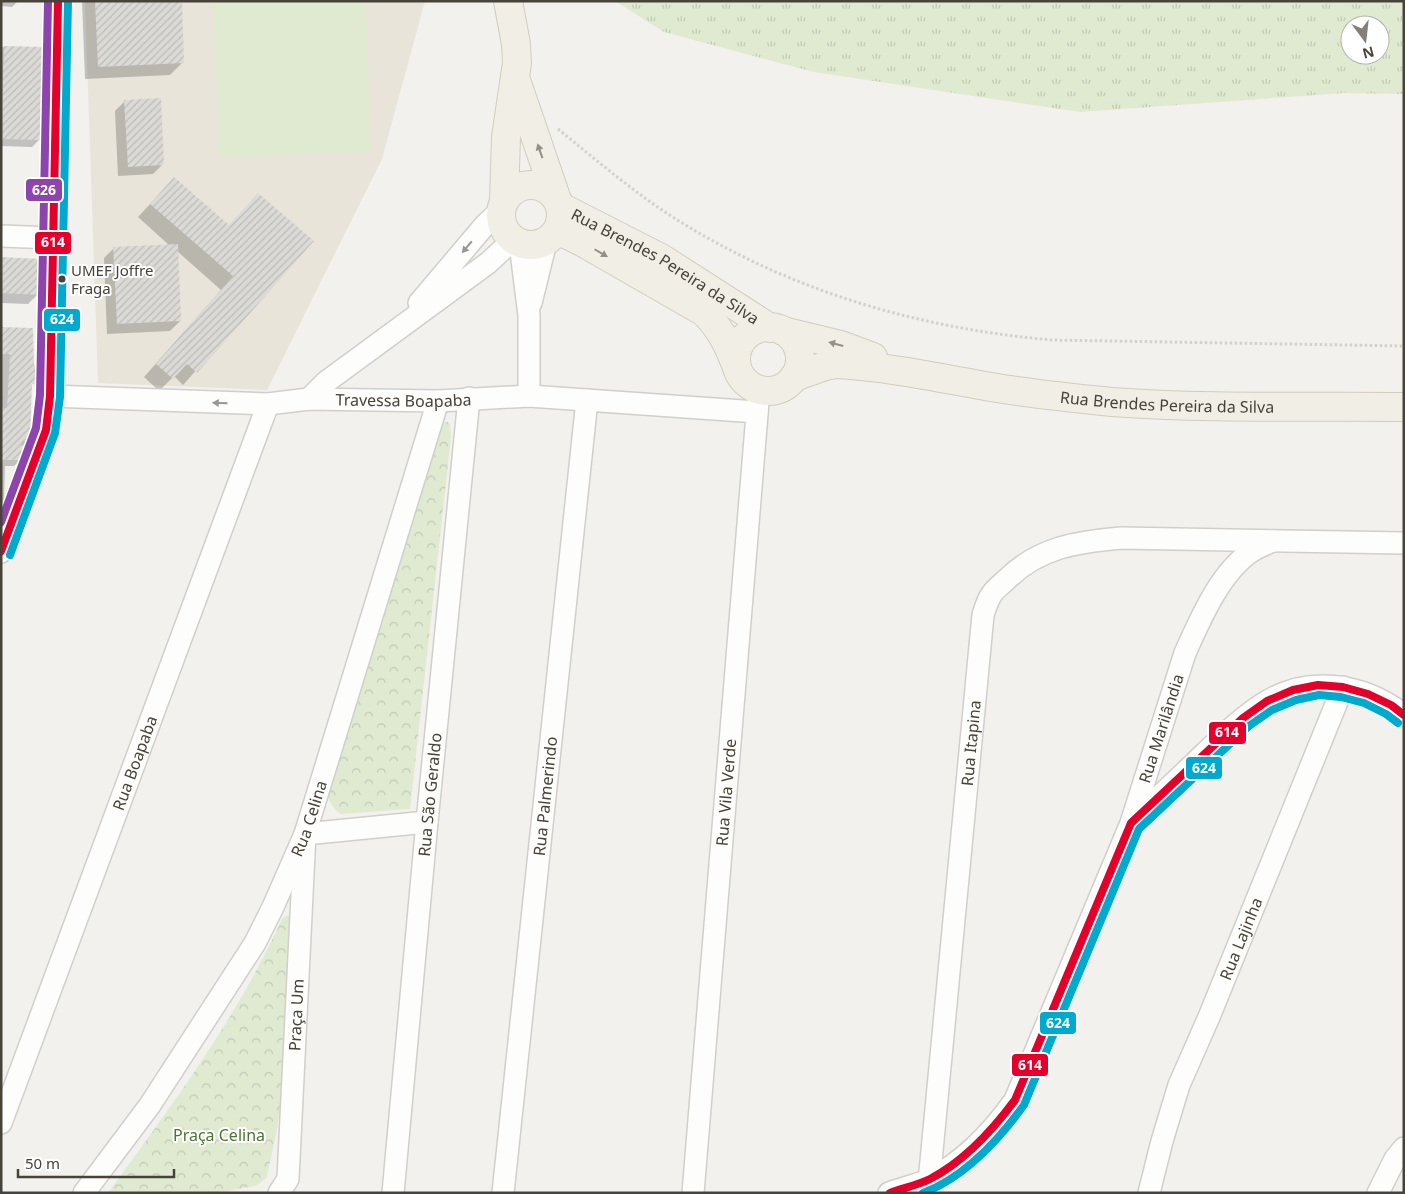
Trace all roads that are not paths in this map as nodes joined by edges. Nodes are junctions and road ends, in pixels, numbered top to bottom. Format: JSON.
{"nodes":[{"id":1,"x":58,"y":1,"type":"edge"},
{"id":2,"x":508,"y":1,"type":"edge"},
{"id":3,"x":516,"y":80,"type":"junction"},
{"id":4,"x":502,"y":206,"type":"junction"},
{"id":5,"x":536,"y":230,"type":"junction"},
{"id":6,"x":1,"y":236,"type":"edge"},
{"id":7,"x":54,"y":238,"type":"junction"},
{"id":8,"x":776,"y":329,"type":"junction"},
{"id":9,"x":396,"y":330,"type":"junction"},
{"id":10,"x":736,"y":365,"type":"junction"},
{"id":11,"x":932,"y":375,"type":"junction"},
{"id":12,"x":794,"y":377,"type":"junction"},
{"id":13,"x":50,"y":396,"type":"junction"},
{"id":14,"x":529,"y":396,"type":"junction"},
{"id":15,"x":469,"y":398,"type":"junction"},
{"id":16,"x":309,"y":399,"type":"junction"},
{"id":17,"x":587,"y":400,"type":"junction"},
{"id":18,"x":438,"y":401,"type":"junction"},
{"id":19,"x":758,"y":401,"type":"junction"},
{"id":20,"x":268,"y":404,"type":"junction"},
{"id":21,"x":1404,"y":408,"type":"edge"},
{"id":22,"x":1276,"y":540,"type":"junction"},
{"id":23,"x":1404,"y":543,"type":"edge"},
{"id":24,"x":1,"y":552,"type":"edge"},
{"id":25,"x":1343,"y":687,"type":"junction"},
{"id":26,"x":1404,"y":715,"type":"edge"},
{"id":27,"x":427,"y":822,"type":"junction"},
{"id":28,"x":1131,"y":823,"type":"junction"},
{"id":29,"x":304,"y":834,"type":"junction"},
{"id":30,"x":1,"y":1123,"type":"edge"},
{"id":31,"x":1404,"y":1148,"type":"edge"},
{"id":32,"x":929,"y":1186,"type":"edge"},
{"id":33,"x":84,"y":1193,"type":"edge"},
{"id":34,"x":279,"y":1193,"type":"edge"},
{"id":35,"x":393,"y":1193,"type":"edge"},
{"id":36,"x":503,"y":1193,"type":"edge"},
{"id":37,"x":692,"y":1193,"type":"edge"},
{"id":38,"x":889,"y":1193,"type":"edge"},
{"id":39,"x":1149,"y":1193,"type":"edge"},
{"id":40,"x":1378,"y":1193,"type":"edge"}],
"edges":[{"from":1,"to":7,"type":"street"},
{"from":2,"to":3,"type":"main road","name":"Rua Brendes Pereira da Silva"},
{"from":3,"to":4,"type":"main road","name":"Rua Brendes Pereira da Silva"},
{"from":5,"to":3,"type":"main road","name":"Rua Brendes Pereira da Silva","one_way":true},
{"from":4,"to":5,"type":"main road","name":"Rua Brendes Pereira da Silva"},
{"from":4,"to":5,"type":"main road"},
{"from":4,"to":9,"type":"street","one_way":true},
{"from":5,"to":8,"type":"main road","name":"Rua Brendes Pereira da Silva"},
{"from":5,"to":9,"type":"street"},
{"from":5,"to":10,"type":"main road","name":"Rua Brendes Pereira da Silva","one_way":true},
{"from":5,"to":14,"type":"street"},
{"from":6,"to":7,"type":"street"},
{"from":7,"to":13,"type":"street"},
{"from":8,"to":10,"type":"main road"},
{"from":11,"to":8,"type":"main road","name":"Rua Brendes Pereira da Silva","one_way":true},
{"from":8,"to":12,"type":"main road"},
{"from":9,"to":16,"type":"street"},
{"from":10,"to":19,"type":"main road"},
{"from":11,"to":12,"type":"main road","name":"Rua Brendes Pereira da Silva"},
{"from":11,"to":21,"type":"main road","name":"Rua Brendes Pereira da Silva"},
{"from":12,"to":19,"type":"main road"},
{"from":20,"to":13,"type":"street","name":"Travessa Boapaba","one_way":true},
{"from":13,"to":24,"type":"street"},
{"from":14,"to":15,"type":"street","name":"Travessa Boapaba"},
{"from":14,"to":17,"type":"street","name":"Travessa Boapaba"},
{"from":15,"to":18,"type":"street","name":"Travessa Boapaba"},
{"from":15,"to":27,"type":"street","name":"Rua São Geraldo"},
{"from":16,"to":18,"type":"street","name":"Travessa Boapaba"},
{"from":16,"to":20,"type":"street","name":"Travessa Boapaba"},
{"from":17,"to":19,"type":"street","name":"Travessa Boapaba"},
{"from":17,"to":36,"type":"street","name":"Rua Palmerindo"},
{"from":18,"to":29,"type":"street","name":"Rua Celina"},
{"from":19,"to":37,"type":"street","name":"Rua Vila Verde"},
{"from":20,"to":30,"type":"street","name":"Rua Boapaba"},
{"from":22,"to":23,"type":"street","name":"Rua Itapina"},
{"from":22,"to":28,"type":"street","name":"Rua Marilândia"},
{"from":22,"to":32,"type":"street","name":"Rua Itapina"},
{"from":25,"to":26,"type":"street"},
{"from":25,"to":28,"type":"street"},
{"from":25,"to":39,"type":"street","name":"Rua Lajinha"},
{"from":27,"to":29,"type":"street"},
{"from":27,"to":35,"type":"street","name":"Rua São Geraldo"},
{"from":28,"to":32,"type":"street","name":"Rua Marilândia"},
{"from":29,"to":33,"type":"street","name":"Rua Celina"},
{"from":29,"to":34,"type":"street","name":"Praça Um"},
{"from":31,"to":40,"type":"street"},
{"from":32,"to":38,"type":"street","name":"Rua Marilândia"}]}
